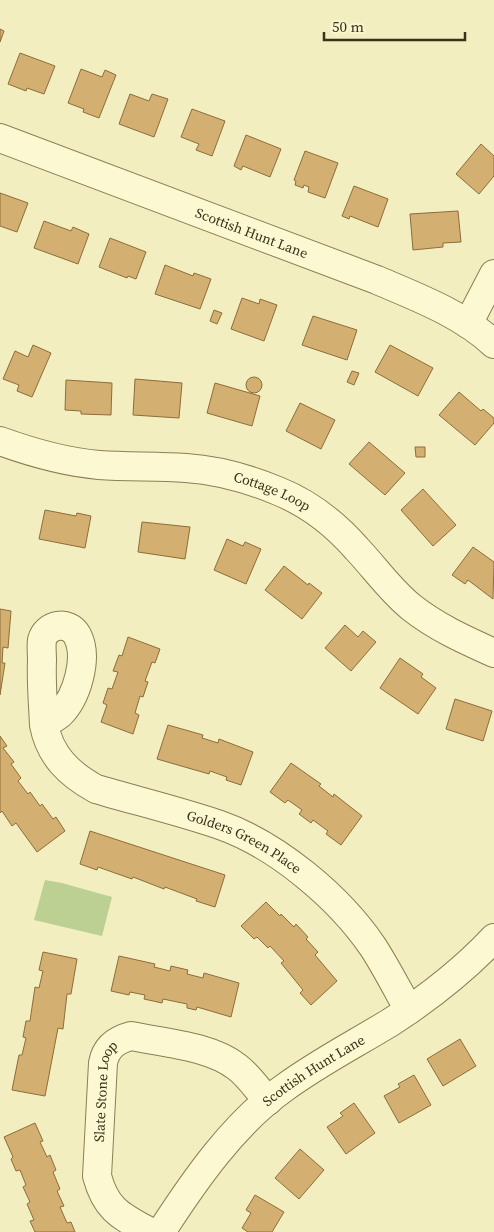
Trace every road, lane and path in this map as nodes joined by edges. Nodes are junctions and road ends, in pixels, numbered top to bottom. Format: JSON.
{"nodes":[{"id":1,"x":0,"y":138,"type":"edge"},
{"id":2,"x":494,"y":274,"type":"edge"},
{"id":3,"x":468,"y":324,"type":"junction"},
{"id":4,"x":494,"y":344,"type":"edge"},
{"id":5,"x":0,"y":441,"type":"edge"},
{"id":6,"x":494,"y":653,"type":"edge"},
{"id":7,"x":44,"y":725,"type":"dead end"},
{"id":8,"x":494,"y":938,"type":"edge"},
{"id":9,"x":409,"y":1010,"type":"junction"},
{"id":10,"x":268,"y":1101,"type":"junction"},
{"id":11,"x":150,"y":1232,"type":"edge"},
{"id":12,"x":161,"y":1232,"type":"edge"}],
"edges":[{"from":1,"to":3,"type":"street","name":"Scottish Hunt Lane"},
{"from":2,"to":3,"type":"street"},
{"from":3,"to":4,"type":"street","name":"Scottish Hunt Lane"},
{"from":5,"to":6,"type":"street","name":"Cottage Loop"},
{"from":7,"to":9,"type":"street","name":"Golders Green Place"},
{"from":8,"to":9,"type":"street","name":"Scottish Hunt Lane"},
{"from":9,"to":10,"type":"street","name":"Scottish Hunt Lane"},
{"from":10,"to":11,"type":"street","name":"Slate Stone Loop"},
{"from":10,"to":12,"type":"street","name":"Scottish Hunt Lane"}]}
